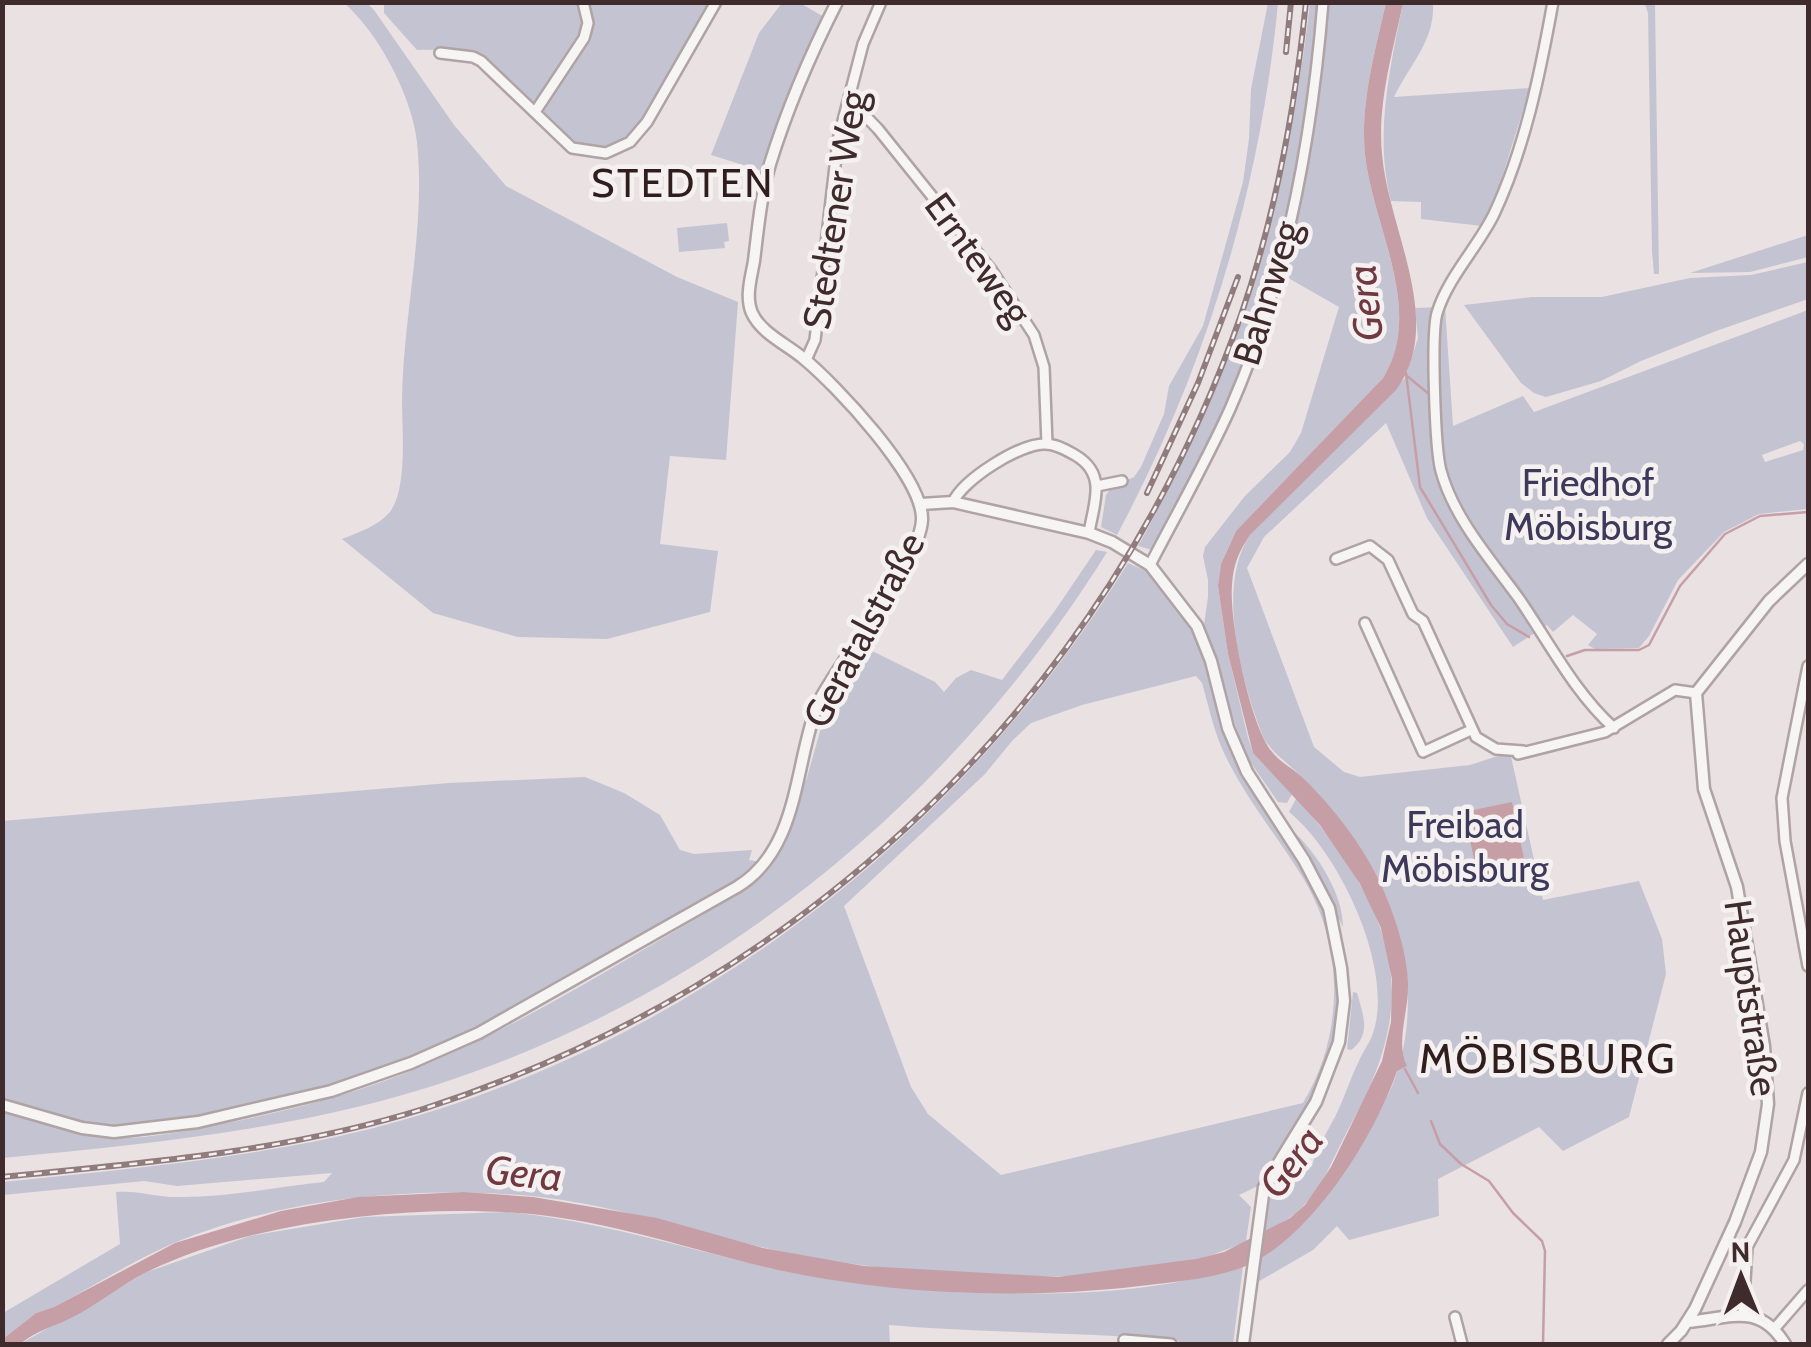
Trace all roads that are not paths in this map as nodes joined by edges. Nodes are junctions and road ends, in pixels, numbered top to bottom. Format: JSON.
{"nodes":[{"id":1,"x":583,"y":2,"type":"edge"},
{"id":2,"x":716,"y":2,"type":"edge"},
{"id":3,"x":838,"y":2,"type":"edge"},
{"id":4,"x":881,"y":2,"type":"edge"},
{"id":5,"x":1324,"y":2,"type":"edge"},
{"id":6,"x":1553,"y":2,"type":"edge"},
{"id":7,"x":440,"y":53,"type":"dead end"},
{"id":8,"x":850,"y":99,"type":"junction"},
{"id":9,"x":535,"y":112,"type":"junction"},
{"id":10,"x":806,"y":360,"type":"junction"},
{"id":11,"x":1047,"y":444,"type":"junction"},
{"id":12,"x":1122,"y":481,"type":"dead end"},
{"id":13,"x":1096,"y":486,"type":"junction"},
{"id":14,"x":953,"y":502,"type":"junction"},
{"id":15,"x":921,"y":504,"type":"junction"},
{"id":16,"x":1088,"y":533,"type":"junction"},
{"id":17,"x":1336,"y":559,"type":"dead end"},
{"id":18,"x":1808,"y":564,"type":"edge"},
{"id":19,"x":1150,"y":565,"type":"junction"},
{"id":20,"x":1365,"y":623,"type":"dead end"},
{"id":21,"x":1808,"y":668,"type":"edge"},
{"id":22,"x":1696,"y":693,"type":"junction"},
{"id":23,"x":1614,"y":728,"type":"junction"},
{"id":24,"x":1471,"y":730,"type":"junction"},
{"id":25,"x":1808,"y":966,"type":"edge"},
{"id":26,"x":1808,"y":1094,"type":"edge"},
{"id":27,"x":2,"y":1105,"type":"edge"},
{"id":28,"x":1808,"y":1290,"type":"edge"},
{"id":29,"x":1744,"y":1315,"type":"junction"},
{"id":30,"x":1455,"y":1317,"type":"dead end"},
{"id":31,"x":1688,"y":1322,"type":"junction"},
{"id":32,"x":1775,"y":1328,"type":"junction"},
{"id":33,"x":1124,"y":1340,"type":"dead end"},
{"id":34,"x":1171,"y":1344,"type":"edge"},
{"id":35,"x":1242,"y":1344,"type":"edge"},
{"id":36,"x":1462,"y":1344,"type":"edge"},
{"id":37,"x":1668,"y":1344,"type":"edge"},
{"id":38,"x":1785,"y":1344,"type":"edge"}],
"edges":[{"from":1,"to":9,"type":"street"},
{"from":2,"to":9,"type":"street"},
{"from":3,"to":10,"type":"street","name":"Geratalstraße"},
{"from":4,"to":8,"type":"street","name":"Stedtener Weg"},
{"from":5,"to":19,"type":"street","name":"Bahnweg"},
{"from":6,"to":23,"type":"street"},
{"from":7,"to":9,"type":"street"},
{"from":8,"to":10,"type":"street","name":"Stedtener Weg"},
{"from":8,"to":11,"type":"street","name":"Ernteweg"},
{"from":10,"to":15,"type":"street","name":"Geratalstraße"},
{"from":11,"to":13,"type":"street"},
{"from":11,"to":14,"type":"street"},
{"from":12,"to":13,"type":"street"},
{"from":13,"to":16,"type":"street"},
{"from":14,"to":15,"type":"street"},
{"from":14,"to":16,"type":"street"},
{"from":15,"to":27,"type":"street","name":"Geratalstraße"},
{"from":16,"to":19,"type":"street"},
{"from":17,"to":24,"type":"street"},
{"from":18,"to":22,"type":"street"},
{"from":19,"to":35,"type":"street"},
{"from":20,"to":24,"type":"street"},
{"from":21,"to":25,"type":"street"},
{"from":22,"to":23,"type":"street"},
{"from":22,"to":31,"type":"street","name":"Hauptstraße"},
{"from":23,"to":24,"type":"street"},
{"from":26,"to":29,"type":"street"},
{"from":28,"to":32,"type":"street"},
{"from":29,"to":31,"type":"street"},
{"from":29,"to":32,"type":"street"},
{"from":30,"to":36,"type":"street"},
{"from":31,"to":37,"type":"street","name":"Hauptstraße"},
{"from":32,"to":38,"type":"street"},
{"from":33,"to":34,"type":"street"}]}
